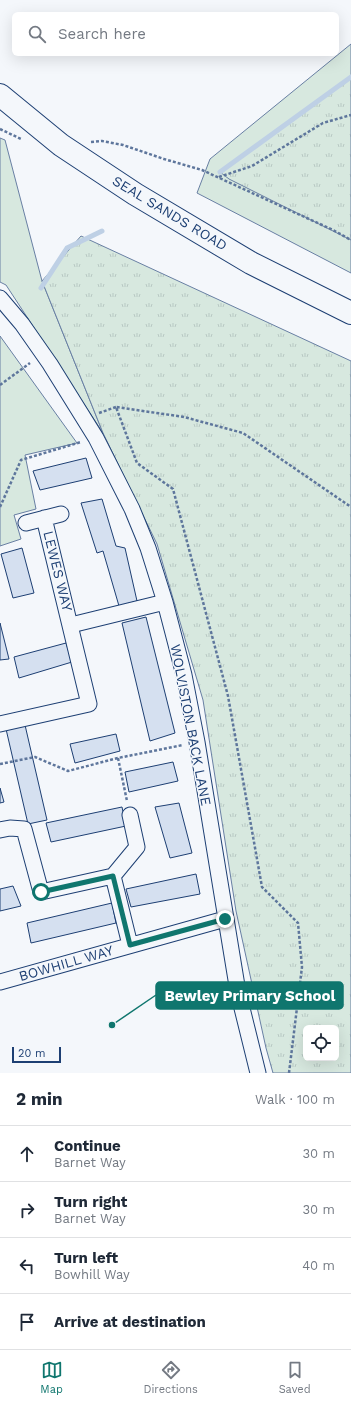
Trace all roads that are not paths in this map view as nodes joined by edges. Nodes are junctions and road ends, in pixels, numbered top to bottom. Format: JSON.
{"nodes":[{"id":1,"x":0,"y":95,"type":"edge"},
{"id":2,"x":0,"y":298,"type":"edge"},
{"id":3,"x":351,"y":313,"type":"edge"},
{"id":4,"x":61,"y":514,"type":"dead end"},
{"id":5,"x":44,"y":518,"type":"junction"},
{"id":6,"x":26,"y":522,"type":"dead end"},
{"id":7,"x":165,"y":602,"type":"junction"},
{"id":8,"x":71,"y":625,"type":"junction"},
{"id":9,"x":0,"y":724,"type":"edge"},
{"id":10,"x":130,"y":815,"type":"road end"},
{"id":11,"x":0,"y":830,"type":"edge"},
{"id":12,"x":113,"y":876,"type":"junction"},
{"id":13,"x":225,"y":919,"type":"junction"},
{"id":14,"x":130,"y":945,"type":"junction"},
{"id":15,"x":0,"y":982,"type":"edge"},
{"id":16,"x":258,"y":1073,"type":"edge"}],
"edges":[{"from":1,"to":3,"type":"main road","name":"SEAL SANDS ROAD"},
{"from":2,"to":7,"type":"street","name":"WOLVISTON BACK LANE"},
{"from":4,"to":5,"type":"street","name":"LEWES WAY"},
{"from":5,"to":6,"type":"street","name":"LEWES WAY"},
{"from":5,"to":8,"type":"street","name":"LEWES WAY"},
{"from":7,"to":8,"type":"street","name":"LEWES WAY"},
{"from":7,"to":13,"type":"street","name":"WOLVISTON BACK LANE"},
{"from":8,"to":9,"type":"street","name":"LEWES WAY"},
{"from":10,"to":12,"type":"street"},
{"from":11,"to":12,"type":"street"},
{"from":12,"to":14,"type":"street"},
{"from":13,"to":14,"type":"street","name":"BOWHILL WAY"},
{"from":13,"to":16,"type":"street","name":"WOLVISTON BACK LANE"},
{"from":14,"to":15,"type":"street","name":"BOWHILL WAY"}]}
